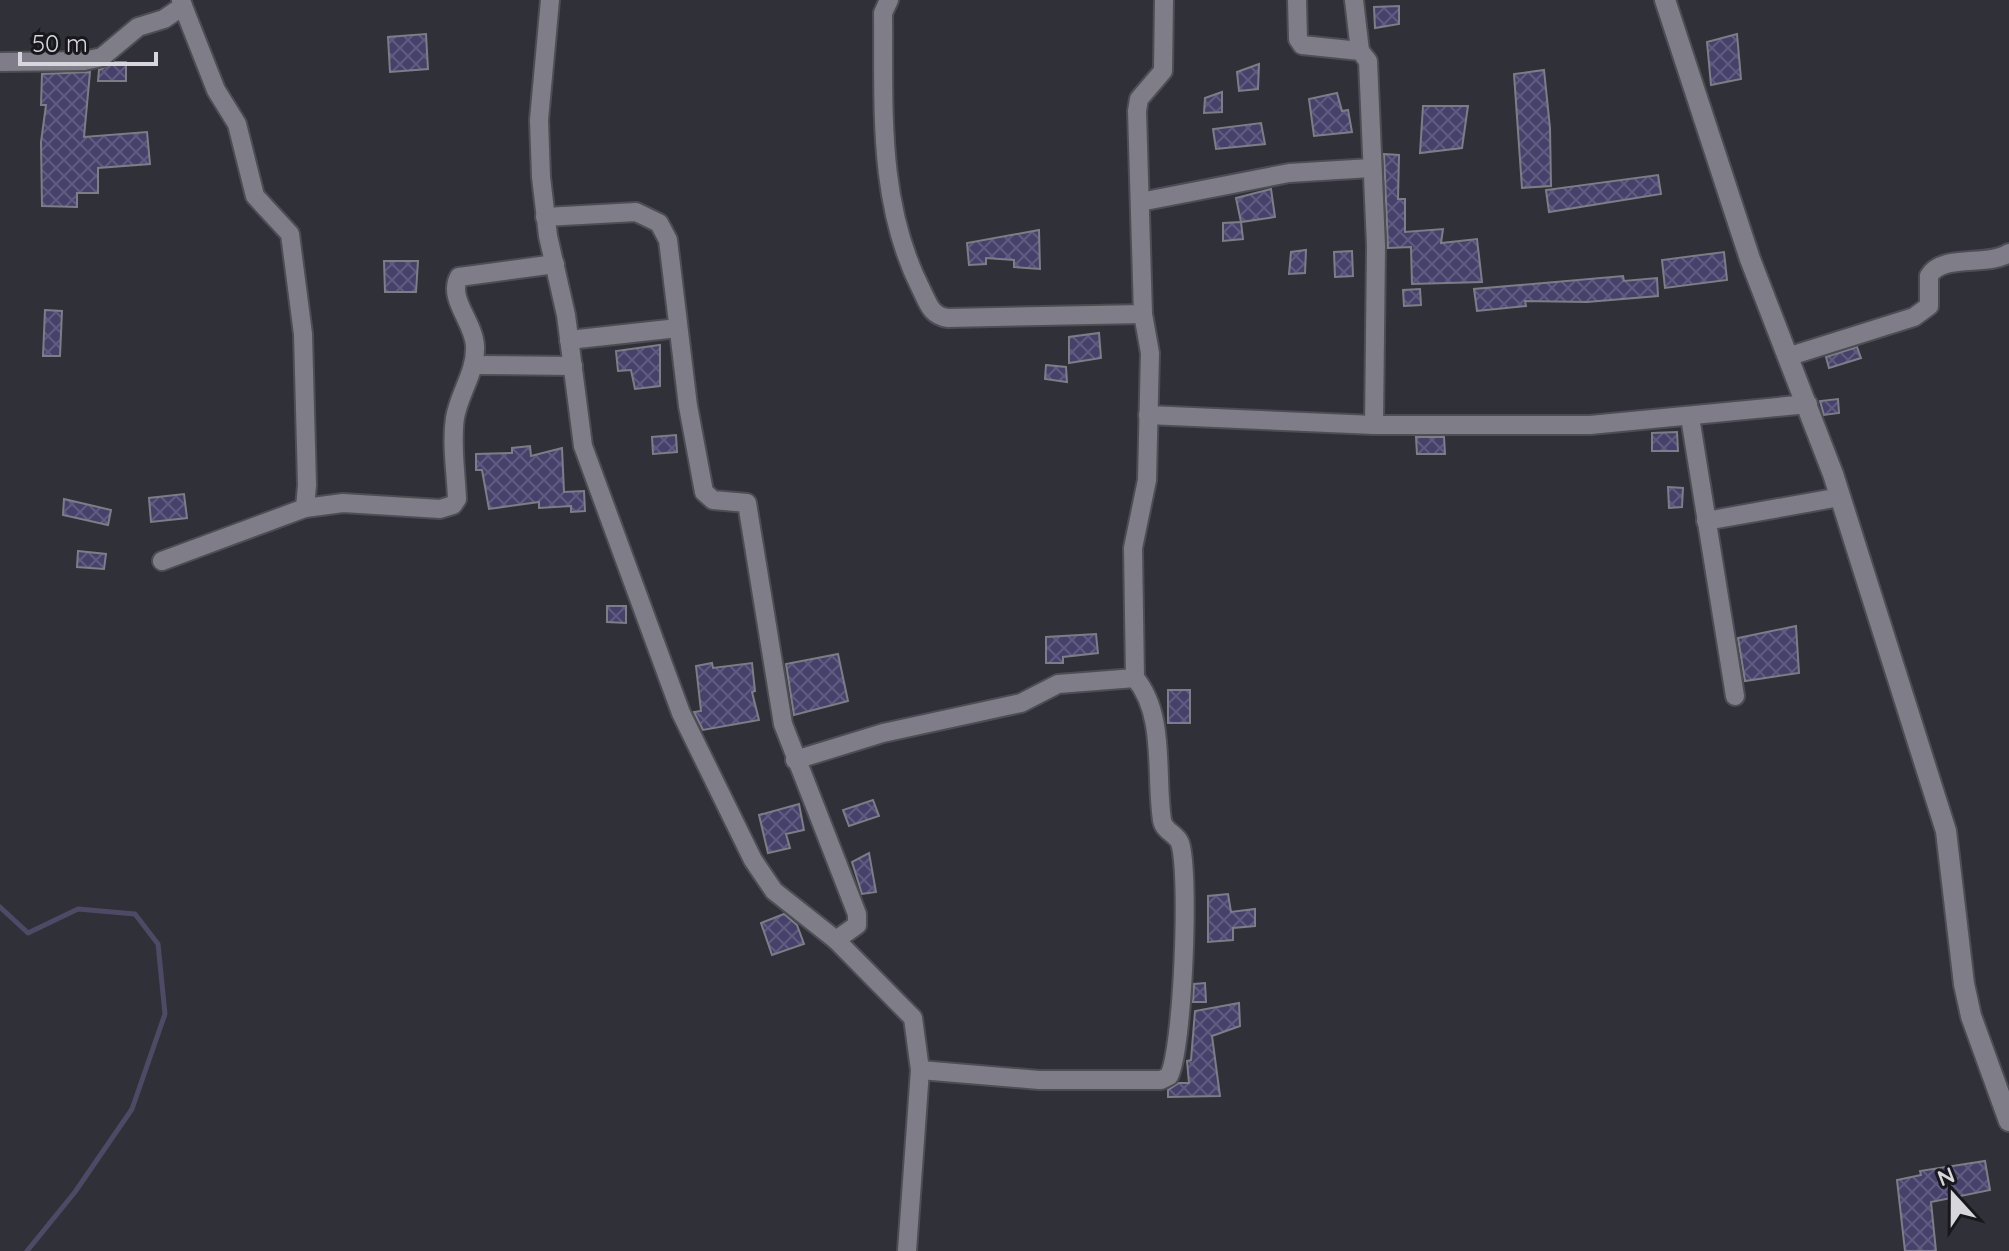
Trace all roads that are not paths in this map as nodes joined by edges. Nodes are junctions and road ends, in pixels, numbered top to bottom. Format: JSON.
{"nodes":[{"id":1,"x":550,"y":0,"type":"edge"},
{"id":2,"x":889,"y":0,"type":"edge"},
{"id":3,"x":1164,"y":0,"type":"edge"},
{"id":4,"x":1297,"y":0,"type":"edge"},
{"id":5,"x":1354,"y":0,"type":"edge"},
{"id":6,"x":1665,"y":0,"type":"edge"},
{"id":7,"x":182,"y":3,"type":"edge"},
{"id":8,"x":1360,"y":51,"type":"junction"},
{"id":9,"x":0,"y":62,"type":"edge"},
{"id":10,"x":1371,"y":168,"type":"junction"},
{"id":11,"x":1140,"y":202,"type":"junction"},
{"id":12,"x":545,"y":217,"type":"junction"},
{"id":13,"x":2009,"y":253,"type":"edge"},
{"id":14,"x":555,"y":264,"type":"junction"},
{"id":15,"x":1143,"y":314,"type":"junction"},
{"id":16,"x":678,"y":328,"type":"junction"},
{"id":17,"x":569,"y":340,"type":"junction"},
{"id":18,"x":1790,"y":356,"type":"junction"},
{"id":19,"x":474,"y":365,"type":"junction"},
{"id":20,"x":573,"y":366,"type":"junction"},
{"id":21,"x":1808,"y":404,"type":"junction"},
{"id":22,"x":1148,"y":415,"type":"junction"},
{"id":23,"x":1690,"y":417,"type":"junction"},
{"id":24,"x":1374,"y":425,"type":"junction"},
{"id":25,"x":1840,"y":497,"type":"junction"},
{"id":26,"x":305,"y":508,"type":"junction"},
{"id":27,"x":1706,"y":521,"type":"junction"},
{"id":28,"x":162,"y":561,"type":"dead end"},
{"id":29,"x":1135,"y":678,"type":"junction"},
{"id":30,"x":1735,"y":696,"type":"dead end"},
{"id":31,"x":795,"y":760,"type":"junction"},
{"id":32,"x":836,"y":940,"type":"junction"},
{"id":33,"x":920,"y":1070,"type":"junction"},
{"id":34,"x":2009,"y":1121,"type":"edge"},
{"id":35,"x":907,"y":1251,"type":"edge"}],
"edges":[{"from":1,"to":12,"type":"street"},
{"from":2,"to":15,"type":"street"},
{"from":3,"to":11,"type":"street"},
{"from":4,"to":8,"type":"street"},
{"from":5,"to":8,"type":"street"},
{"from":6,"to":18,"type":"street"},
{"from":7,"to":9,"type":"street"},
{"from":7,"to":26,"type":"street"},
{"from":8,"to":10,"type":"street"},
{"from":10,"to":11,"type":"street"},
{"from":10,"to":24,"type":"street"},
{"from":11,"to":15,"type":"street"},
{"from":12,"to":14,"type":"street"},
{"from":12,"to":16,"type":"street"},
{"from":13,"to":18,"type":"street"},
{"from":14,"to":17,"type":"street"},
{"from":14,"to":19,"type":"street"},
{"from":15,"to":22,"type":"street"},
{"from":16,"to":17,"type":"street"},
{"from":16,"to":31,"type":"street"},
{"from":17,"to":20,"type":"street"},
{"from":18,"to":21,"type":"street"},
{"from":19,"to":20,"type":"street"},
{"from":19,"to":26,"type":"street"},
{"from":20,"to":32,"type":"street"},
{"from":21,"to":23,"type":"street"},
{"from":21,"to":25,"type":"street"},
{"from":22,"to":24,"type":"street"},
{"from":22,"to":29,"type":"street"},
{"from":23,"to":24,"type":"street"},
{"from":23,"to":27,"type":"street"},
{"from":25,"to":27,"type":"street"},
{"from":25,"to":34,"type":"street"},
{"from":26,"to":28,"type":"street"},
{"from":27,"to":30,"type":"street"},
{"from":29,"to":31,"type":"street"},
{"from":29,"to":33,"type":"street"},
{"from":31,"to":32,"type":"street"},
{"from":32,"to":33,"type":"street"},
{"from":33,"to":35,"type":"street"}]}
